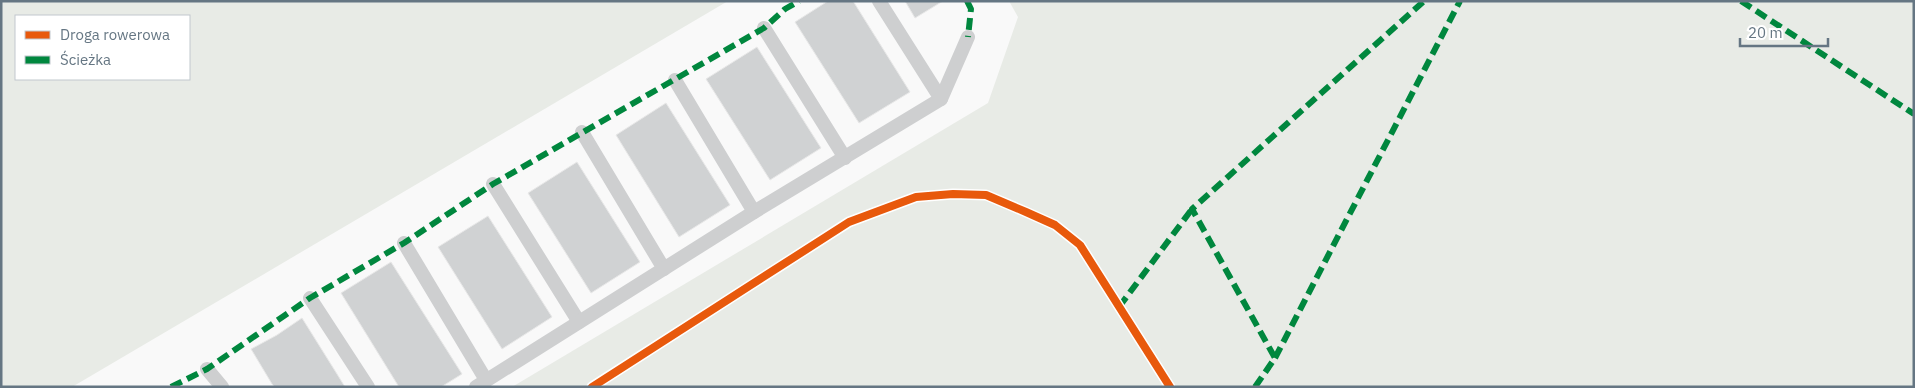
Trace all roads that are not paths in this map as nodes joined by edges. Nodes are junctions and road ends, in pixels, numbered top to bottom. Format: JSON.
{"nodes":[{"id":1,"x":879,"y":1,"type":"edge"},
{"id":2,"x":764,"y":28,"type":"dead end"},
{"id":3,"x":968,"y":37,"type":"dead end"},
{"id":4,"x":675,"y":80,"type":"dead end"},
{"id":5,"x":941,"y":99,"type":"junction"},
{"id":6,"x":582,"y":132,"type":"dead end"},
{"id":7,"x":846,"y":158,"type":"junction"},
{"id":8,"x":493,"y":184,"type":"dead end"},
{"id":9,"x":754,"y":212,"type":"junction"},
{"id":10,"x":404,"y":243,"type":"dead end"},
{"id":11,"x":664,"y":269,"type":"junction"},
{"id":12,"x":310,"y":298,"type":"dead end"},
{"id":13,"x":578,"y":322,"type":"junction"},
{"id":14,"x":207,"y":369,"type":"dead end"},
{"id":15,"x":481,"y":383,"type":"edge"},
{"id":16,"x":222,"y":387,"type":"edge"},
{"id":17,"x":368,"y":387,"type":"edge"}],
"edges":[{"from":1,"to":5,"type":"lane"},
{"from":2,"to":7,"type":"lane"},
{"from":3,"to":5,"type":"lane"},
{"from":4,"to":9,"type":"lane"},
{"from":5,"to":7,"type":"lane"},
{"from":6,"to":11,"type":"lane"},
{"from":7,"to":9,"type":"lane"},
{"from":8,"to":13,"type":"lane"},
{"from":9,"to":11,"type":"lane"},
{"from":10,"to":15,"type":"lane"},
{"from":11,"to":13,"type":"lane"},
{"from":12,"to":17,"type":"lane"},
{"from":13,"to":15,"type":"lane"},
{"from":14,"to":16,"type":"lane"}]}
